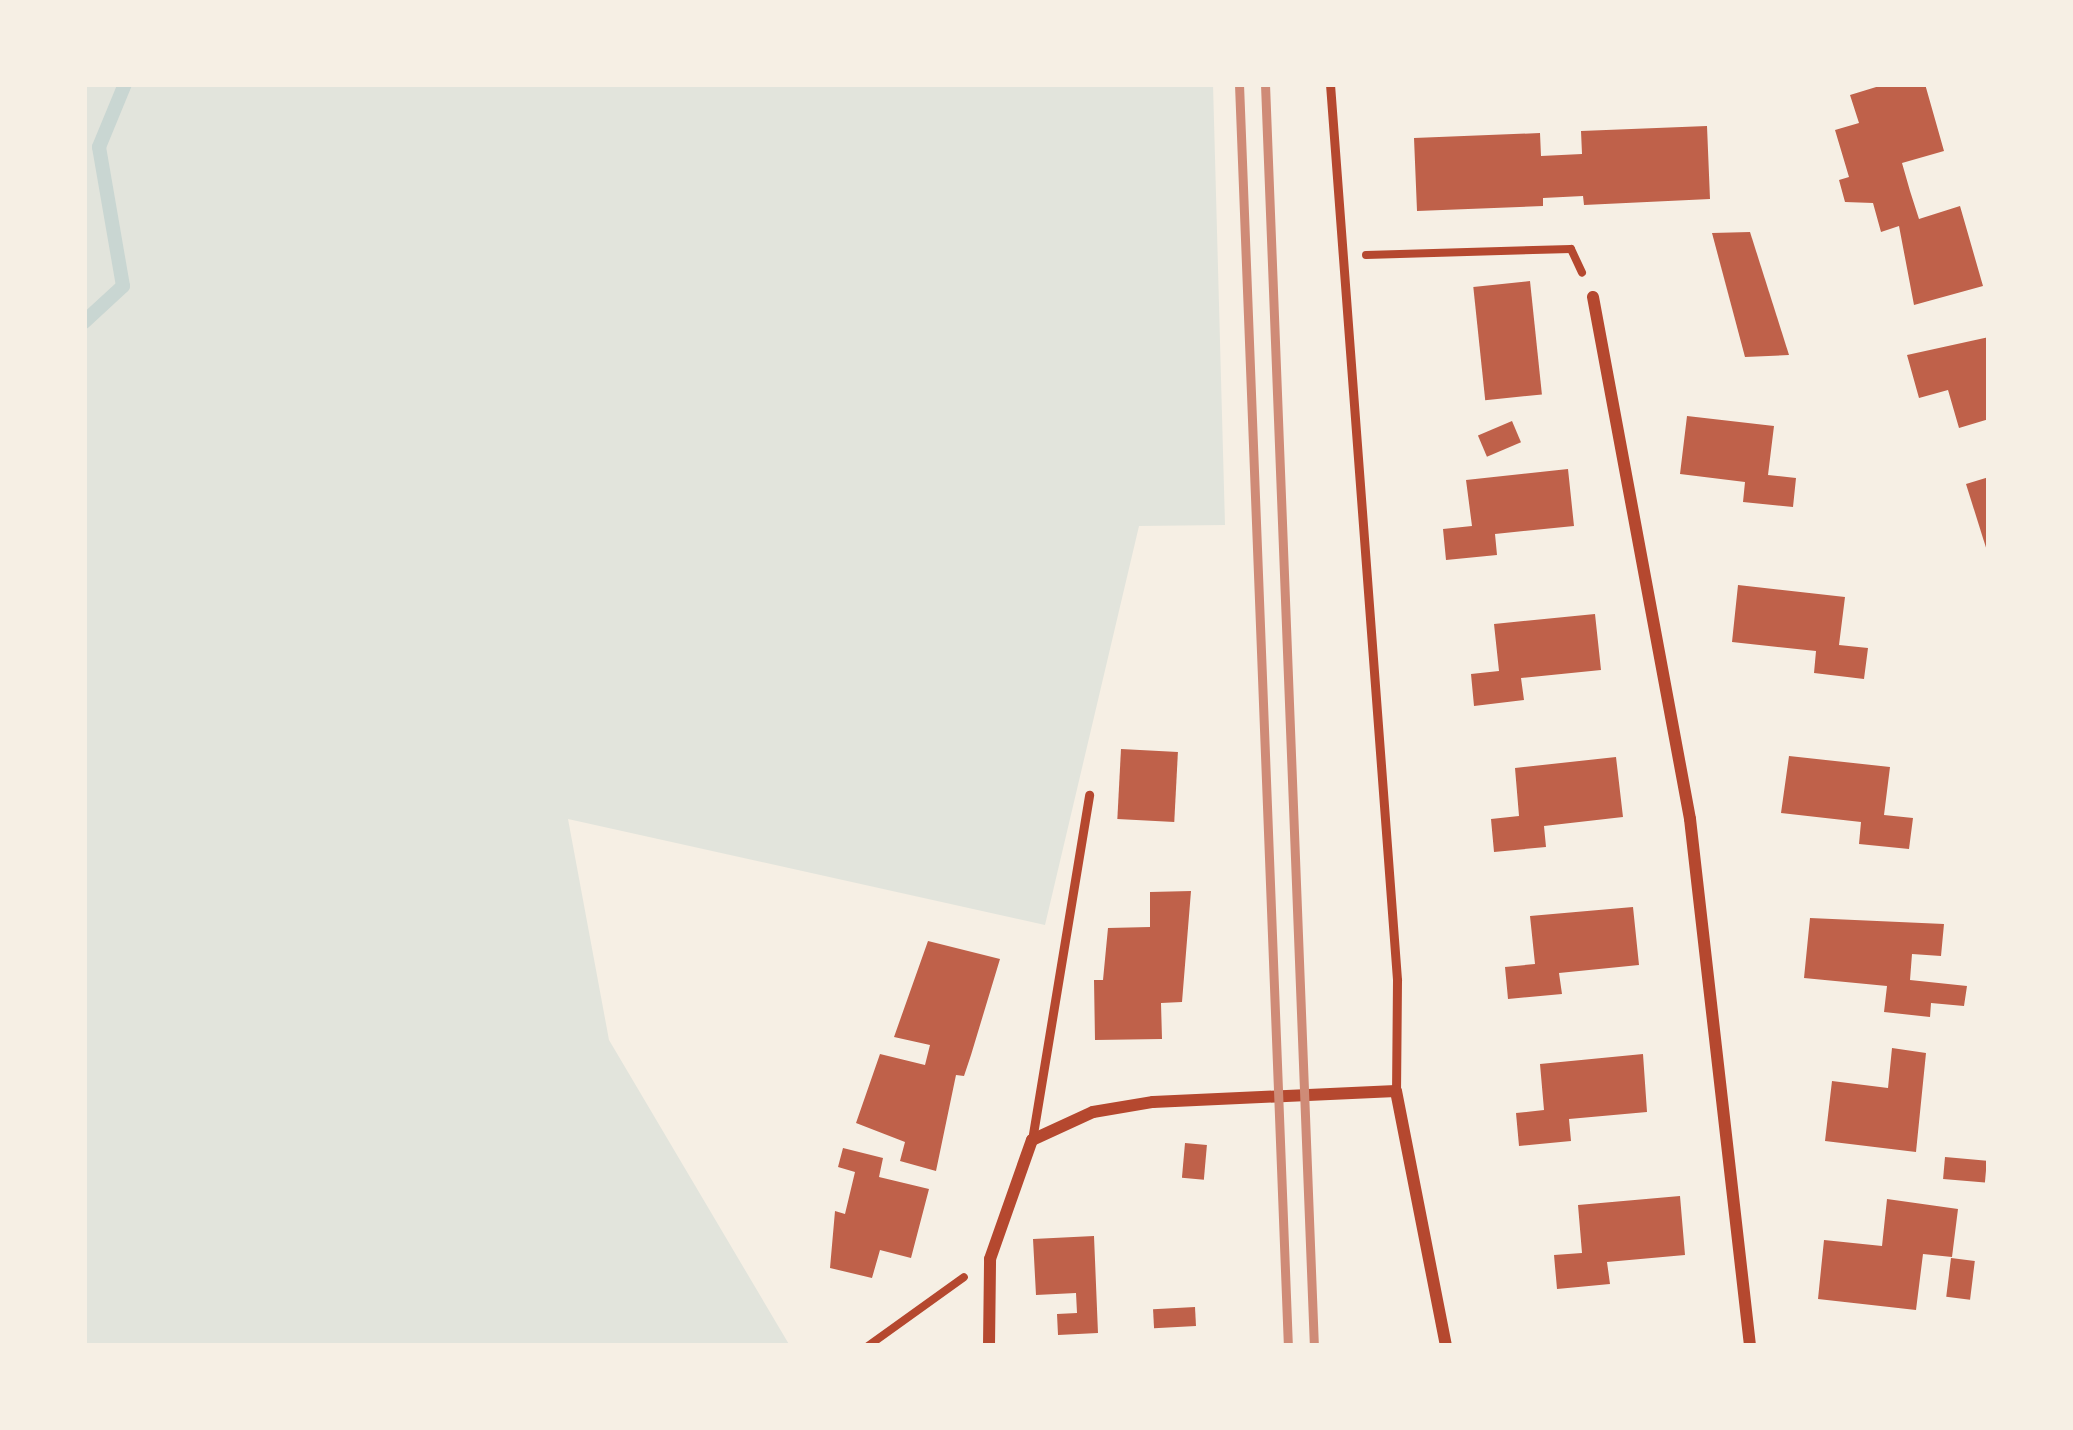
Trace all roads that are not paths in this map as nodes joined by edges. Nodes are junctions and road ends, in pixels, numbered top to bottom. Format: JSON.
{"nodes":[{"id":1,"x":1330,"y":84,"type":"edge"},
{"id":2,"x":1593,"y":297,"type":"road end"},
{"id":3,"x":1089,"y":795,"type":"dead end"},
{"id":4,"x":1396,"y":1090,"type":"junction"},
{"id":5,"x":1032,"y":1140,"type":"junction"},
{"id":6,"x":989,"y":1346,"type":"edge"},
{"id":7,"x":1446,"y":1346,"type":"edge"},
{"id":8,"x":1750,"y":1346,"type":"edge"}],
"edges":[{"from":1,"to":4,"type":"lane"},
{"from":2,"to":8,"type":"street"},
{"from":3,"to":5,"type":"lane"},
{"from":4,"to":5,"type":"street"},
{"from":4,"to":7,"type":"street"},
{"from":5,"to":6,"type":"street"}]}
